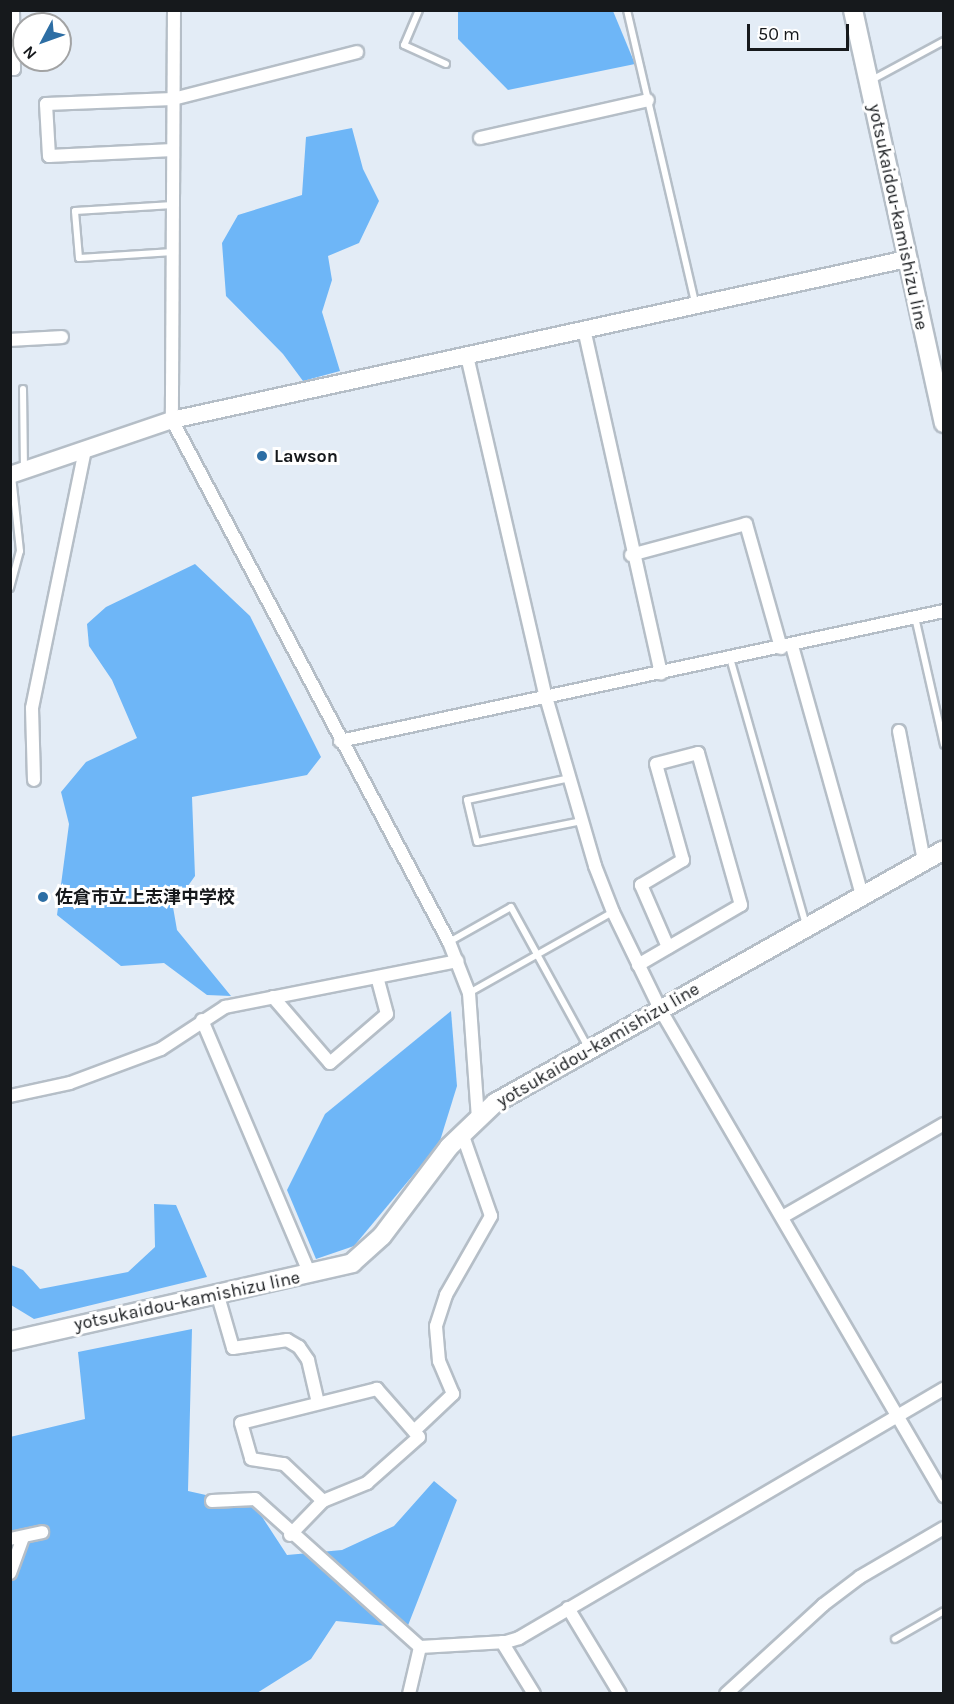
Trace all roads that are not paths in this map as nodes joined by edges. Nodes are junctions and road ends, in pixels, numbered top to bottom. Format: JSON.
{"nodes":[{"id":1,"x":13,"y":10,"type":"edge"},
{"id":2,"x":174,"y":10,"type":"edge"},
{"id":3,"x":419,"y":10,"type":"edge"},
{"id":4,"x":627,"y":10,"type":"edge"},
{"id":5,"x":853,"y":10,"type":"edge"},
{"id":6,"x":944,"y":41,"type":"edge"},
{"id":7,"x":357,"y":52,"type":"dead end"},
{"id":8,"x":446,"y":64,"type":"dead end"},
{"id":9,"x":10,"y":69,"type":"edge"},
{"id":10,"x":868,"y":82,"type":"junction"},
{"id":11,"x":173,"y":99,"type":"junction"},
{"id":12,"x":648,"y":100,"type":"junction"},
{"id":13,"x":480,"y":138,"type":"dead end"},
{"id":14,"x":173,"y":150,"type":"junction"},
{"id":15,"x":173,"y":205,"type":"junction"},
{"id":16,"x":173,"y":252,"type":"junction"},
{"id":17,"x":907,"y":259,"type":"junction"},
{"id":18,"x":696,"y":303,"type":"junction"},
{"id":19,"x":584,"y":329,"type":"junction"},
{"id":20,"x":62,"y":337,"type":"dead end"},
{"id":21,"x":10,"y":340,"type":"edge"},
{"id":22,"x":467,"y":356,"type":"junction"},
{"id":23,"x":23,"y":389,"type":"dead end"},
{"id":24,"x":172,"y":420,"type":"junction"},
{"id":25,"x":944,"y":423,"type":"edge"},
{"id":26,"x":85,"y":450,"type":"junction"},
{"id":27,"x":16,"y":474,"type":"edge"},
{"id":28,"x":631,"y":555,"type":"junction"},
{"id":29,"x":10,"y":588,"type":"edge"},
{"id":30,"x":944,"y":611,"type":"edge"},
{"id":31,"x":915,"y":617,"type":"junction"},
{"id":32,"x":786,"y":647,"type":"junction"},
{"id":33,"x":730,"y":658,"type":"junction"},
{"id":34,"x":661,"y":673,"type":"junction"},
{"id":35,"x":546,"y":697,"type":"junction"},
{"id":36,"x":899,"y":731,"type":"dead end"},
{"id":37,"x":340,"y":741,"type":"junction"},
{"id":38,"x":944,"y":745,"type":"edge"},
{"id":39,"x":570,"y":778,"type":"junction"},
{"id":40,"x":34,"y":780,"type":"dead end"},
{"id":41,"x":582,"y":821,"type":"junction"},
{"id":42,"x":944,"y":850,"type":"edge"},
{"id":43,"x":924,"y":861,"type":"junction"},
{"id":44,"x":862,"y":895,"type":"junction"},
{"id":45,"x":613,"y":912,"type":"junction"},
{"id":46,"x":807,"y":926,"type":"junction"},
{"id":47,"x":449,"y":942,"type":"junction"},
{"id":48,"x":668,"y":947,"type":"junction"},
{"id":49,"x":538,"y":954,"type":"junction"},
{"id":50,"x":456,"y":961,"type":"junction"},
{"id":51,"x":638,"y":965,"type":"junction"},
{"id":52,"x":377,"y":977,"type":"junction"},
{"id":53,"x":469,"y":993,"type":"junction"},
{"id":54,"x":273,"y":997,"type":"junction"},
{"id":55,"x":660,"y":1009,"type":"junction"},
{"id":56,"x":202,"y":1020,"type":"junction"},
{"id":57,"x":590,"y":1049,"type":"junction"},
{"id":58,"x":10,"y":1096,"type":"edge"},
{"id":59,"x":477,"y":1119,"type":"junction"},
{"id":60,"x":944,"y":1124,"type":"edge"},
{"id":61,"x":462,"y":1133,"type":"junction"},
{"id":62,"x":784,"y":1216,"type":"junction"},
{"id":63,"x":310,"y":1275,"type":"junction"},
{"id":64,"x":218,"y":1296,"type":"junction"},
{"id":65,"x":10,"y":1341,"type":"edge"},
{"id":66,"x":944,"y":1389,"type":"edge"},
{"id":67,"x":318,"y":1403,"type":"junction"},
{"id":68,"x":897,"y":1416,"type":"junction"},
{"id":69,"x":414,"y":1431,"type":"junction"},
{"id":70,"x":944,"y":1496,"type":"edge"},
{"id":71,"x":212,"y":1501,"type":"dead end"},
{"id":72,"x":323,"y":1502,"type":"junction"},
{"id":73,"x":944,"y":1528,"type":"edge"},
{"id":74,"x":42,"y":1532,"type":"dead end"},
{"id":75,"x":290,"y":1535,"type":"junction"},
{"id":76,"x":17,"y":1539,"type":"edge"},
{"id":77,"x":10,"y":1573,"type":"edge"},
{"id":78,"x":568,"y":1608,"type":"junction"},
{"id":79,"x":944,"y":1611,"type":"edge"},
{"id":80,"x":895,"y":1639,"type":"dead end"},
{"id":81,"x":502,"y":1642,"type":"junction"},
{"id":82,"x":420,"y":1647,"type":"junction"},
{"id":83,"x":409,"y":1694,"type":"edge"},
{"id":84,"x":534,"y":1694,"type":"edge"},
{"id":85,"x":620,"y":1694,"type":"edge"},
{"id":86,"x":726,"y":1694,"type":"edge"}],
"edges":[{"from":1,"to":9,"type":"street"},
{"from":2,"to":11,"type":"street"},
{"from":3,"to":8,"type":"lane"},
{"from":4,"to":12,"type":"lane"},
{"from":5,"to":10,"type":"main road","name":"yotsukaidou-kamishizu line"},
{"from":6,"to":10,"type":"lane"},
{"from":7,"to":11,"type":"street"},
{"from":10,"to":17,"type":"main road","name":"yotsukaidou-kamishizu line"},
{"from":11,"to":14,"type":"street"},
{"from":11,"to":14,"type":"street"},
{"from":12,"to":13,"type":"street"},
{"from":12,"to":18,"type":"lane"},
{"from":14,"to":15,"type":"street"},
{"from":15,"to":16,"type":"street"},
{"from":15,"to":16,"type":"lane"},
{"from":16,"to":24,"type":"street"},
{"from":17,"to":18,"type":"street"},
{"from":17,"to":25,"type":"main road","name":"yotsukaidou-kamishizu line"},
{"from":18,"to":19,"type":"street"},
{"from":19,"to":22,"type":"street"},
{"from":19,"to":28,"type":"street"},
{"from":20,"to":21,"type":"street"},
{"from":22,"to":24,"type":"street"},
{"from":22,"to":35,"type":"street"},
{"from":23,"to":27,"type":"lane"},
{"from":24,"to":26,"type":"street"},
{"from":24,"to":37,"type":"street"},
{"from":26,"to":27,"type":"street"},
{"from":26,"to":40,"type":"street"},
{"from":27,"to":29,"type":"lane"},
{"from":28,"to":32,"type":"street"},
{"from":28,"to":34,"type":"street"},
{"from":30,"to":31,"type":"street"},
{"from":31,"to":32,"type":"street"},
{"from":31,"to":38,"type":"lane"},
{"from":32,"to":33,"type":"street"},
{"from":32,"to":44,"type":"street"},
{"from":33,"to":34,"type":"street"},
{"from":33,"to":46,"type":"lane"},
{"from":34,"to":35,"type":"street"},
{"from":35,"to":37,"type":"street"},
{"from":35,"to":39,"type":"street"},
{"from":36,"to":43,"type":"street"},
{"from":37,"to":47,"type":"street"},
{"from":39,"to":41,"type":"street"},
{"from":39,"to":41,"type":"lane"},
{"from":41,"to":45,"type":"street"},
{"from":42,"to":43,"type":"main road","name":"yotsukaidou-kamishizu line"},
{"from":43,"to":44,"type":"main road","name":"yotsukaidou-kamishizu line"},
{"from":44,"to":46,"type":"main road","name":"yotsukaidou-kamishizu line"},
{"from":45,"to":49,"type":"lane"},
{"from":45,"to":51,"type":"street"},
{"from":46,"to":55,"type":"main road","name":"yotsukaidou-kamishizu line"},
{"from":47,"to":49,"type":"lane"},
{"from":47,"to":50,"type":"street"},
{"from":48,"to":48,"type":"street"},
{"from":48,"to":51,"type":"street"},
{"from":49,"to":53,"type":"lane"},
{"from":49,"to":57,"type":"lane"},
{"from":50,"to":52,"type":"street"},
{"from":50,"to":53,"type":"street"},
{"from":51,"to":55,"type":"street"},
{"from":52,"to":54,"type":"street"},
{"from":52,"to":54,"type":"street"},
{"from":53,"to":59,"type":"street"},
{"from":54,"to":56,"type":"street"},
{"from":55,"to":57,"type":"main road","name":"yotsukaidou-kamishizu line"},
{"from":55,"to":62,"type":"street"},
{"from":56,"to":58,"type":"street"},
{"from":56,"to":63,"type":"street"},
{"from":57,"to":59,"type":"main road","name":"yotsukaidou-kamishizu line"},
{"from":59,"to":61,"type":"main road","name":"yotsukaidou-kamishizu line"},
{"from":60,"to":62,"type":"street"},
{"from":61,"to":63,"type":"main road","name":"yotsukaidou-kamishizu line"},
{"from":61,"to":69,"type":"street"},
{"from":62,"to":68,"type":"street"},
{"from":63,"to":64,"type":"main road","name":"yotsukaidou-kamishizu line"},
{"from":64,"to":65,"type":"main road","name":"yotsukaidou-kamishizu line"},
{"from":64,"to":67,"type":"street"},
{"from":66,"to":68,"type":"street"},
{"from":67,"to":69,"type":"street"},
{"from":67,"to":72,"type":"street"},
{"from":68,"to":70,"type":"street"},
{"from":68,"to":78,"type":"street"},
{"from":69,"to":72,"type":"street"},
{"from":71,"to":75,"type":"street"},
{"from":72,"to":75,"type":"street"},
{"from":73,"to":86,"type":"street"},
{"from":74,"to":76,"type":"street"},
{"from":75,"to":82,"type":"street"},
{"from":76,"to":77,"type":"street"},
{"from":78,"to":81,"type":"street"},
{"from":78,"to":85,"type":"street"},
{"from":79,"to":80,"type":"lane"},
{"from":81,"to":82,"type":"street"},
{"from":81,"to":84,"type":"street"},
{"from":82,"to":83,"type":"street"}]}
